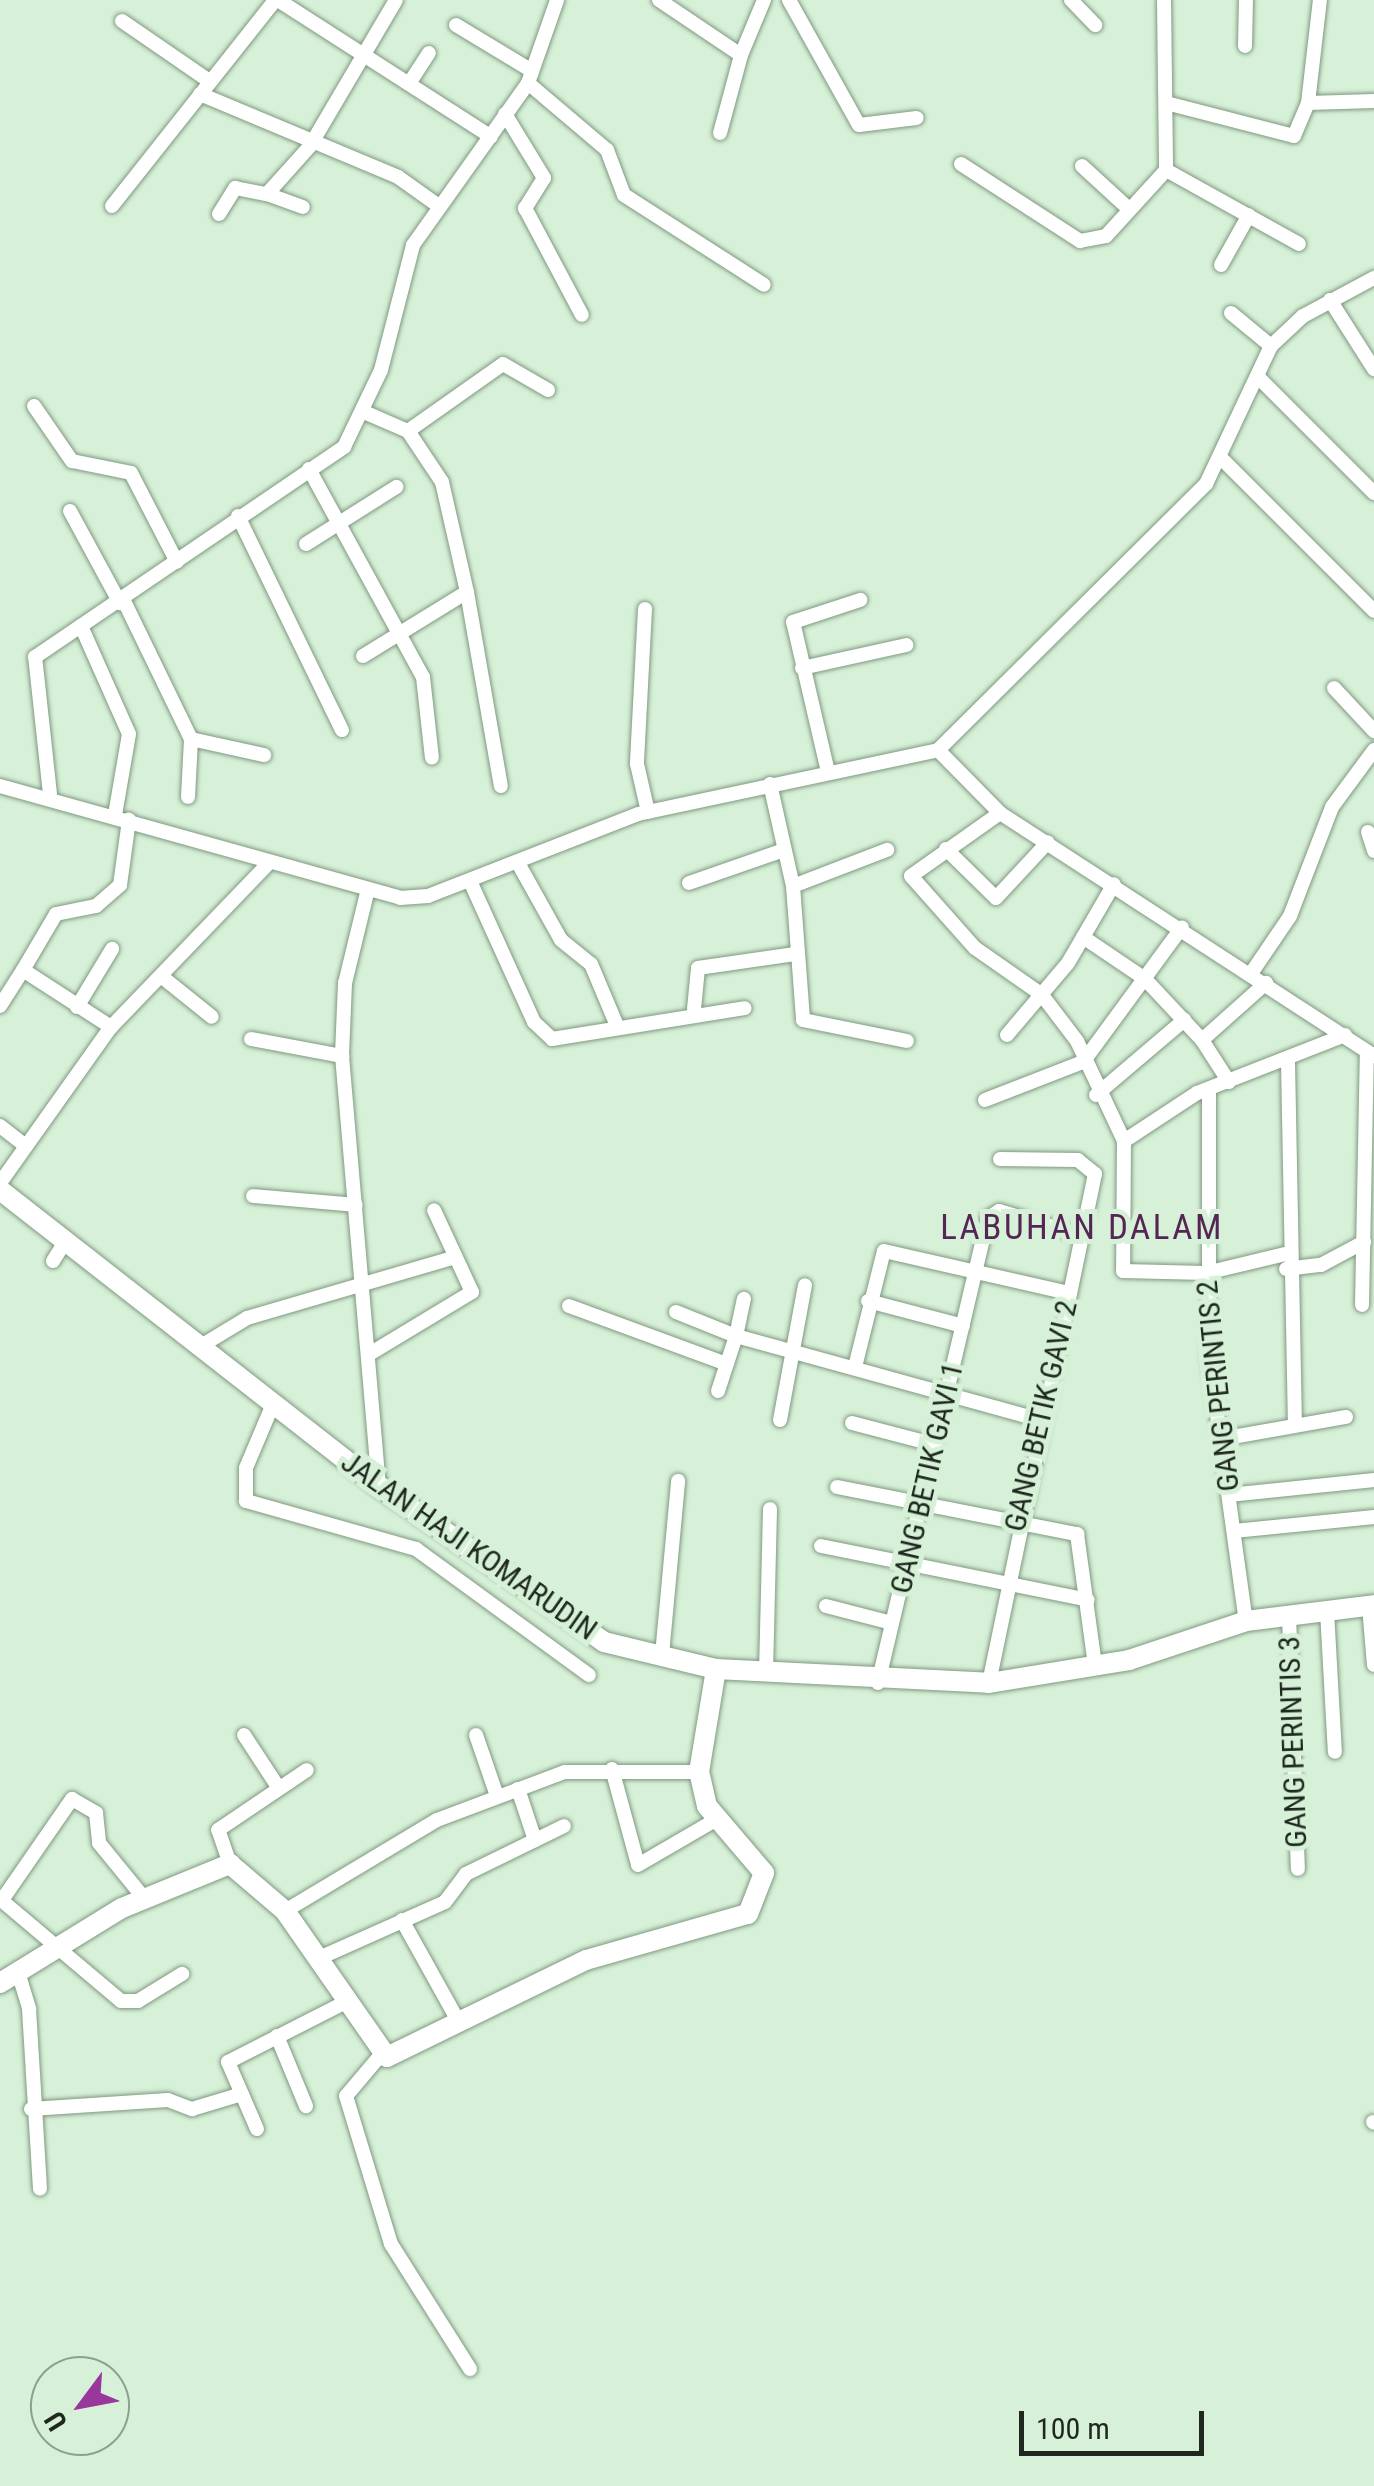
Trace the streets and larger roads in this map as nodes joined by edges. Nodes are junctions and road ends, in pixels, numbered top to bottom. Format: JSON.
{"nodes":[{"id":1,"x":276,"y":0,"type":"edge"},
{"id":2,"x":396,"y":0,"type":"edge"},
{"id":3,"x":556,"y":0,"type":"edge"},
{"id":4,"x":659,"y":0,"type":"edge"},
{"id":5,"x":764,"y":0,"type":"edge"},
{"id":6,"x":788,"y":0,"type":"edge"},
{"id":7,"x":1070,"y":0,"type":"edge"},
{"id":8,"x":1164,"y":0,"type":"edge"},
{"id":9,"x":1246,"y":0,"type":"edge"},
{"id":10,"x":1320,"y":0,"type":"edge"},
{"id":11,"x":122,"y":21,"type":"dead end"},
{"id":12,"x":456,"y":25,"type":"dead end"},
{"id":13,"x":1095,"y":25,"type":"dead end"},
{"id":14,"x":1245,"y":46,"type":"dead end"},
{"id":15,"x":366,"y":49,"type":"junction"},
{"id":16,"x":429,"y":53,"type":"dead end"},
{"id":17,"x":741,"y":54,"type":"junction"},
{"id":18,"x":530,"y":77,"type":"junction"},
{"id":19,"x":412,"y":79,"type":"junction"},
{"id":20,"x":204,"y":87,"type":"junction"},
{"id":21,"x":1374,"y":102,"type":"edge"},
{"id":22,"x":1308,"y":103,"type":"junction"},
{"id":23,"x":1170,"y":104,"type":"junction"},
{"id":24,"x":505,"y":114,"type":"junction"},
{"id":25,"x":917,"y":118,"type":"dead end"},
{"id":26,"x":720,"y":134,"type":"dead end"},
{"id":27,"x":491,"y":137,"type":"junction"},
{"id":28,"x":310,"y":146,"type":"junction"},
{"id":29,"x":961,"y":164,"type":"dead end"},
{"id":30,"x":1082,"y":166,"type":"dead end"},
{"id":31,"x":1166,"y":170,"type":"junction"},
{"id":32,"x":267,"y":194,"type":"junction"},
{"id":33,"x":436,"y":204,"type":"junction"},
{"id":34,"x":112,"y":206,"type":"dead end"},
{"id":35,"x":303,"y":208,"type":"dead end"},
{"id":36,"x":1129,"y":209,"type":"junction"},
{"id":37,"x":220,"y":214,"type":"dead end"},
{"id":38,"x":1249,"y":215,"type":"junction"},
{"id":39,"x":1300,"y":244,"type":"dead end"},
{"id":40,"x":1221,"y":265,"type":"dead end"},
{"id":41,"x":1374,"y":278,"type":"edge"},
{"id":42,"x":764,"y":285,"type":"dead end"},
{"id":43,"x":1330,"y":300,"type":"junction"},
{"id":44,"x":1231,"y":312,"type":"dead end"},
{"id":45,"x":582,"y":316,"type":"dead end"},
{"id":46,"x":1271,"y":346,"type":"junction"},
{"id":47,"x":1374,"y":369,"type":"edge"},
{"id":48,"x":1258,"y":377,"type":"junction"},
{"id":49,"x":548,"y":390,"type":"dead end"},
{"id":50,"x":34,"y":406,"type":"dead end"},
{"id":51,"x":364,"y":412,"type":"junction"},
{"id":52,"x":408,"y":432,"type":"junction"},
{"id":53,"x":1224,"y":461,"type":"junction"},
{"id":54,"x":309,"y":469,"type":"junction"},
{"id":55,"x":396,"y":487,"type":"dead end"},
{"id":56,"x":1374,"y":493,"type":"edge"},
{"id":57,"x":70,"y":511,"type":"dead end"},
{"id":58,"x":238,"y":516,"type":"junction"},
{"id":59,"x":338,"y":522,"type":"junction"},
{"id":60,"x":306,"y":544,"type":"dead end"},
{"id":61,"x":178,"y":562,"type":"junction"},
{"id":62,"x":467,"y":592,"type":"junction"},
{"id":63,"x":860,"y":600,"type":"dead end"},
{"id":64,"x":122,"y":602,"type":"junction"},
{"id":65,"x":645,"y":609,"type":"dead end"},
{"id":66,"x":1374,"y":610,"type":"edge"},
{"id":67,"x":81,"y":626,"type":"junction"},
{"id":68,"x":398,"y":632,"type":"junction"},
{"id":69,"x":907,"y":646,"type":"dead end"},
{"id":70,"x":363,"y":656,"type":"dead end"},
{"id":71,"x":802,"y":668,"type":"junction"},
{"id":72,"x":1334,"y":688,"type":"dead end"},
{"id":73,"x":342,"y":730,"type":"dead end"},
{"id":74,"x":1374,"y":732,"type":"edge"},
{"id":75,"x":191,"y":740,"type":"junction"},
{"id":76,"x":938,"y":750,"type":"junction"},
{"id":77,"x":1374,"y":750,"type":"edge"},
{"id":78,"x":264,"y":754,"type":"dead end"},
{"id":79,"x":432,"y":758,"type":"dead end"},
{"id":80,"x":828,"y":772,"type":"junction"},
{"id":81,"x":770,"y":784,"type":"junction"},
{"id":82,"x":0,"y":786,"type":"edge"},
{"id":83,"x":501,"y":786,"type":"dead end"},
{"id":84,"x":50,"y":794,"type":"junction"},
{"id":85,"x":188,"y":797,"type":"dead end"},
{"id":86,"x":648,"y":812,"type":"junction"},
{"id":87,"x":1000,"y":813,"type":"junction"},
{"id":88,"x":122,"y":817,"type":"junction"},
{"id":89,"x":1368,"y":832,"type":"dead end"},
{"id":90,"x":1048,"y":842,"type":"junction"},
{"id":91,"x":784,"y":850,"type":"junction"},
{"id":92,"x":887,"y":850,"type":"dead end"},
{"id":93,"x":946,"y":850,"type":"junction"},
{"id":94,"x":1374,"y":851,"type":"edge"},
{"id":95,"x":518,"y":863,"type":"junction"},
{"id":96,"x":266,"y":865,"type":"junction"},
{"id":97,"x":470,"y":881,"type":"junction"},
{"id":98,"x":689,"y":883,"type":"dead end"},
{"id":99,"x":1114,"y":884,"type":"junction"},
{"id":100,"x":793,"y":886,"type":"junction"},
{"id":101,"x":367,"y":892,"type":"junction"},
{"id":102,"x":1182,"y":927,"type":"junction"},
{"id":103,"x":1083,"y":937,"type":"junction"},
{"id":104,"x":112,"y":949,"type":"dead end"},
{"id":105,"x":796,"y":954,"type":"junction"},
{"id":106,"x":23,"y":970,"type":"junction"},
{"id":107,"x":1252,"y":972,"type":"junction"},
{"id":108,"x":162,"y":976,"type":"junction"},
{"id":109,"x":1145,"y":978,"type":"junction"},
{"id":110,"x":1266,"y":983,"type":"junction"},
{"id":111,"x":1042,"y":995,"type":"junction"},
{"id":112,"x":0,"y":1006,"type":"edge"},
{"id":113,"x":77,"y":1007,"type":"junction"},
{"id":114,"x":745,"y":1008,"type":"dead end"},
{"id":115,"x":694,"y":1010,"type":"junction"},
{"id":116,"x":212,"y":1018,"type":"dead end"},
{"id":117,"x":1184,"y":1020,"type":"junction"},
{"id":118,"x":617,"y":1026,"type":"junction"},
{"id":119,"x":112,"y":1028,"type":"junction"},
{"id":120,"x":1008,"y":1034,"type":"dead end"},
{"id":121,"x":1345,"y":1035,"type":"junction"},
{"id":122,"x":251,"y":1039,"type":"dead end"},
{"id":123,"x":1202,"y":1040,"type":"junction"},
{"id":124,"x":907,"y":1041,"type":"dead end"},
{"id":125,"x":1371,"y":1054,"type":"edge"},
{"id":126,"x":342,"y":1056,"type":"junction"},
{"id":127,"x":1083,"y":1062,"type":"junction"},
{"id":128,"x":1288,"y":1062,"type":"junction"},
{"id":129,"x":1229,"y":1082,"type":"junction"},
{"id":130,"x":1209,"y":1090,"type":"junction"},
{"id":131,"x":1096,"y":1095,"type":"junction"},
{"id":132,"x":985,"y":1100,"type":"dead end"},
{"id":133,"x":0,"y":1126,"type":"edge"},
{"id":134,"x":1124,"y":1141,"type":"junction"},
{"id":135,"x":24,"y":1145,"type":"junction"},
{"id":136,"x":1000,"y":1158,"type":"dead end"},
{"id":137,"x":0,"y":1186,"type":"edge"},
{"id":138,"x":252,"y":1196,"type":"dead end"},
{"id":139,"x":356,"y":1205,"type":"junction"},
{"id":140,"x":434,"y":1210,"type":"dead end"},
{"id":141,"x":1080,"y":1235,"type":"junction"},
{"id":142,"x":1364,"y":1242,"type":"junction"},
{"id":143,"x":454,"y":1257,"type":"junction"},
{"id":144,"x":1286,"y":1262,"type":"junction"},
{"id":145,"x":978,"y":1272,"type":"junction"},
{"id":146,"x":1206,"y":1273,"type":"junction"},
{"id":147,"x":805,"y":1286,"type":"dead end"},
{"id":148,"x":366,"y":1288,"type":"junction"},
{"id":149,"x":1069,"y":1293,"type":"junction"},
{"id":150,"x":744,"y":1298,"type":"dead end"},
{"id":151,"x":868,"y":1301,"type":"junction"},
{"id":152,"x":1362,"y":1305,"type":"dead end"},
{"id":153,"x":568,"y":1306,"type":"dead end"},
{"id":154,"x":676,"y":1312,"type":"dead end"},
{"id":155,"x":963,"y":1326,"type":"junction"},
{"id":156,"x":736,"y":1336,"type":"junction"},
{"id":157,"x":201,"y":1346,"type":"junction"},
{"id":158,"x":796,"y":1349,"type":"junction"},
{"id":159,"x":372,"y":1353,"type":"junction"},
{"id":160,"x":727,"y":1364,"type":"junction"},
{"id":161,"x":856,"y":1364,"type":"junction"},
{"id":162,"x":718,"y":1391,"type":"dead end"},
{"id":163,"x":948,"y":1391,"type":"junction"},
{"id":164,"x":269,"y":1409,"type":"junction"},
{"id":165,"x":1346,"y":1416,"type":"dead end"},
{"id":166,"x":780,"y":1420,"type":"dead end"},
{"id":167,"x":1040,"y":1420,"type":"junction"},
{"id":168,"x":852,"y":1423,"type":"dead end"},
{"id":169,"x":1294,"y":1424,"type":"junction"},
{"id":170,"x":1221,"y":1440,"type":"junction"},
{"id":171,"x":936,"y":1445,"type":"junction"},
{"id":172,"x":1374,"y":1480,"type":"edge"},
{"id":173,"x":678,"y":1481,"type":"dead end"},
{"id":174,"x":379,"y":1486,"type":"junction"},
{"id":175,"x":837,"y":1487,"type":"dead end"},
{"id":176,"x":1228,"y":1494,"type":"junction"},
{"id":177,"x":922,"y":1502,"type":"junction"},
{"id":178,"x":770,"y":1509,"type":"dead end"},
{"id":179,"x":1374,"y":1517,"type":"edge"},
{"id":180,"x":1017,"y":1523,"type":"junction"},
{"id":181,"x":1234,"y":1532,"type":"junction"},
{"id":182,"x":821,"y":1546,"type":"dead end"},
{"id":183,"x":908,"y":1562,"type":"junction"},
{"id":184,"x":1004,"y":1579,"type":"junction"},
{"id":185,"x":1088,"y":1600,"type":"junction"},
{"id":186,"x":826,"y":1606,"type":"dead end"},
{"id":187,"x":1372,"y":1606,"type":"edge"},
{"id":188,"x":1327,"y":1611,"type":"junction"},
{"id":189,"x":1289,"y":1615,"type":"junction"},
{"id":190,"x":1246,"y":1621,"type":"junction"},
{"id":191,"x":892,"y":1623,"type":"junction"},
{"id":192,"x":662,"y":1655,"type":"junction"},
{"id":193,"x":1374,"y":1664,"type":"edge"},
{"id":194,"x":1095,"y":1665,"type":"junction"},
{"id":195,"x":716,"y":1669,"type":"junction"},
{"id":196,"x":766,"y":1673,"type":"junction"},
{"id":197,"x":588,"y":1676,"type":"dead end"},
{"id":198,"x":989,"y":1683,"type":"junction"},
{"id":199,"x":878,"y":1684,"type":"junction"},
{"id":200,"x":244,"y":1735,"type":"dead end"},
{"id":201,"x":476,"y":1735,"type":"dead end"},
{"id":202,"x":1334,"y":1752,"type":"dead end"},
{"id":203,"x":700,"y":1761,"type":"junction"},
{"id":204,"x":612,"y":1768,"type":"junction"},
{"id":205,"x":307,"y":1770,"type":"dead end"},
{"id":206,"x":278,"y":1787,"type":"junction"},
{"id":207,"x":518,"y":1788,"type":"junction"},
{"id":208,"x":497,"y":1796,"type":"junction"},
{"id":209,"x":717,"y":1820,"type":"junction"},
{"id":210,"x":564,"y":1826,"type":"dead end"},
{"id":211,"x":536,"y":1840,"type":"junction"},
{"id":212,"x":230,"y":1864,"type":"junction"},
{"id":213,"x":1298,"y":1869,"type":"dead end"},
{"id":214,"x":144,"y":1898,"type":"junction"},
{"id":215,"x":1,"y":1900,"type":"edge"},
{"id":216,"x":285,"y":1910,"type":"junction"},
{"id":217,"x":402,"y":1920,"type":"junction"},
{"id":218,"x":52,"y":1950,"type":"junction"},
{"id":219,"x":317,"y":1959,"type":"junction"},
{"id":220,"x":18,"y":1972,"type":"junction"},
{"id":221,"x":182,"y":1974,"type":"dead end"},
{"id":222,"x":0,"y":1983,"type":"edge"},
{"id":223,"x":344,"y":2003,"type":"junction"},
{"id":224,"x":460,"y":2024,"type":"junction"},
{"id":225,"x":277,"y":2036,"type":"junction"},
{"id":226,"x":380,"y":2057,"type":"junction"},
{"id":227,"x":242,"y":2094,"type":"junction"},
{"id":228,"x":306,"y":2106,"type":"dead end"},
{"id":229,"x":31,"y":2109,"type":"junction"},
{"id":230,"x":257,"y":2129,"type":"dead end"},
{"id":231,"x":40,"y":2189,"type":"dead end"},
{"id":232,"x":470,"y":2370,"type":"dead end"}],
"edges":[{"from":1,"to":15,"type":"street"},
{"from":1,"to":20,"type":"street"},
{"from":2,"to":15,"type":"street"},
{"from":3,"to":18,"type":"street"},
{"from":4,"to":17,"type":"street"},
{"from":5,"to":17,"type":"street"},
{"from":6,"to":25,"type":"street"},
{"from":7,"to":13,"type":"street"},
{"from":8,"to":23,"type":"street"},
{"from":9,"to":14,"type":"street"},
{"from":10,"to":22,"type":"street"},
{"from":11,"to":20,"type":"street"},
{"from":12,"to":18,"type":"street"},
{"from":15,"to":19,"type":"street"},
{"from":15,"to":28,"type":"street"},
{"from":16,"to":19,"type":"street"},
{"from":17,"to":26,"type":"street"},
{"from":18,"to":24,"type":"street"},
{"from":18,"to":42,"type":"street"},
{"from":19,"to":27,"type":"street"},
{"from":20,"to":28,"type":"street"},
{"from":20,"to":34,"type":"street"},
{"from":21,"to":22,"type":"street"},
{"from":22,"to":23,"type":"street"},
{"from":23,"to":31,"type":"street"},
{"from":24,"to":27,"type":"street"},
{"from":24,"to":45,"type":"street"},
{"from":27,"to":33,"type":"street"},
{"from":28,"to":32,"type":"street"},
{"from":28,"to":33,"type":"street"},
{"from":29,"to":36,"type":"street"},
{"from":30,"to":36,"type":"street"},
{"from":31,"to":36,"type":"street"},
{"from":31,"to":38,"type":"street"},
{"from":32,"to":35,"type":"street"},
{"from":32,"to":37,"type":"street"},
{"from":33,"to":51,"type":"street"},
{"from":38,"to":39,"type":"street"},
{"from":38,"to":40,"type":"street"},
{"from":41,"to":43,"type":"street"},
{"from":43,"to":46,"type":"street"},
{"from":43,"to":47,"type":"street"},
{"from":44,"to":46,"type":"street"},
{"from":46,"to":48,"type":"street"},
{"from":48,"to":53,"type":"street"},
{"from":48,"to":56,"type":"street"},
{"from":49,"to":52,"type":"street"},
{"from":50,"to":61,"type":"street"},
{"from":51,"to":52,"type":"street"},
{"from":51,"to":54,"type":"street"},
{"from":52,"to":62,"type":"street"},
{"from":53,"to":66,"type":"street"},
{"from":53,"to":76,"type":"street"},
{"from":54,"to":58,"type":"street"},
{"from":54,"to":59,"type":"street"},
{"from":55,"to":59,"type":"street"},
{"from":57,"to":64,"type":"street"},
{"from":58,"to":61,"type":"street"},
{"from":58,"to":73,"type":"street"},
{"from":59,"to":60,"type":"street"},
{"from":59,"to":68,"type":"street"},
{"from":61,"to":64,"type":"street"},
{"from":62,"to":68,"type":"street"},
{"from":62,"to":83,"type":"street"},
{"from":63,"to":71,"type":"street"},
{"from":64,"to":67,"type":"street"},
{"from":64,"to":75,"type":"street"},
{"from":65,"to":86,"type":"street"},
{"from":67,"to":84,"type":"street"},
{"from":67,"to":88,"type":"street"},
{"from":68,"to":70,"type":"street"},
{"from":68,"to":79,"type":"street"},
{"from":69,"to":71,"type":"street"},
{"from":71,"to":80,"type":"street"},
{"from":72,"to":74,"type":"street"},
{"from":75,"to":78,"type":"street"},
{"from":75,"to":85,"type":"street"},
{"from":76,"to":80,"type":"street"},
{"from":76,"to":87,"type":"street"},
{"from":77,"to":107,"type":"street"},
{"from":80,"to":81,"type":"street"},
{"from":81,"to":86,"type":"street"},
{"from":81,"to":91,"type":"street"},
{"from":82,"to":84,"type":"street"},
{"from":84,"to":88,"type":"street"},
{"from":86,"to":95,"type":"street"},
{"from":87,"to":90,"type":"street"},
{"from":87,"to":93,"type":"street"},
{"from":88,"to":96,"type":"street"},
{"from":88,"to":106,"type":"street"},
{"from":89,"to":94,"type":"street"},
{"from":90,"to":93,"type":"street"},
{"from":90,"to":99,"type":"street"},
{"from":91,"to":98,"type":"street"},
{"from":91,"to":100,"type":"street"},
{"from":92,"to":100,"type":"street"},
{"from":93,"to":111,"type":"street"},
{"from":95,"to":97,"type":"street"},
{"from":95,"to":118,"type":"street"},
{"from":96,"to":101,"type":"street"},
{"from":96,"to":108,"type":"street"},
{"from":97,"to":101,"type":"street"},
{"from":97,"to":118,"type":"street"},
{"from":99,"to":102,"type":"street"},
{"from":99,"to":103,"type":"street"},
{"from":100,"to":105,"type":"street"},
{"from":101,"to":126,"type":"street"},
{"from":102,"to":107,"type":"street"},
{"from":102,"to":109,"type":"street"},
{"from":103,"to":109,"type":"street"},
{"from":103,"to":111,"type":"street"},
{"from":104,"to":113,"type":"street"},
{"from":105,"to":115,"type":"street"},
{"from":105,"to":124,"type":"street"},
{"from":106,"to":112,"type":"street"},
{"from":106,"to":113,"type":"street"},
{"from":107,"to":110,"type":"street"},
{"from":108,"to":116,"type":"street"},
{"from":108,"to":119,"type":"street"},
{"from":109,"to":117,"type":"street"},
{"from":109,"to":127,"type":"street"},
{"from":110,"to":121,"type":"street"},
{"from":110,"to":123,"type":"street"},
{"from":111,"to":120,"type":"street"},
{"from":111,"to":127,"type":"street"},
{"from":113,"to":119,"type":"street"},
{"from":114,"to":115,"type":"street"},
{"from":115,"to":118,"type":"street"},
{"from":117,"to":123,"type":"street"},
{"from":117,"to":131,"type":"street"},
{"from":119,"to":135,"type":"street"},
{"from":121,"to":125,"type":"street"},
{"from":121,"to":128,"type":"street"},
{"from":122,"to":126,"type":"street"},
{"from":123,"to":129,"type":"street"},
{"from":125,"to":142,"type":"street"},
{"from":126,"to":139,"type":"street"},
{"from":127,"to":131,"type":"street"},
{"from":127,"to":132,"type":"street"},
{"from":128,"to":129,"type":"street"},
{"from":128,"to":144,"type":"street"},
{"from":129,"to":130,"type":"street"},
{"from":130,"to":134,"type":"street"},
{"from":130,"to":146,"type":"street","name":"GANG PERINTIS 2"},
{"from":131,"to":134,"type":"street"},
{"from":133,"to":135,"type":"street"},
{"from":134,"to":146,"type":"street"},
{"from":135,"to":137,"type":"street"},
{"from":136,"to":141,"type":"street","name":"GANG BETIK GAVI 2"},
{"from":137,"to":157,"type":"street","name":"JALAN HAJI KOMARUDIN"},
{"from":138,"to":139,"type":"street"},
{"from":139,"to":148,"type":"street"},
{"from":140,"to":143,"type":"street"},
{"from":141,"to":145,"type":"street","name":"GANG BETIK GAVI 1"},
{"from":141,"to":149,"type":"street","name":"GANG BETIK GAVI 2"},
{"from":142,"to":144,"type":"street"},
{"from":142,"to":152,"type":"street"},
{"from":143,"to":148,"type":"street"},
{"from":143,"to":159,"type":"street"},
{"from":144,"to":146,"type":"street"},
{"from":144,"to":169,"type":"street"},
{"from":145,"to":149,"type":"street"},
{"from":145,"to":151,"type":"street"},
{"from":145,"to":155,"type":"street","name":"GANG BETIK GAVI 1"},
{"from":146,"to":170,"type":"street","name":"GANG PERINTIS 2"},
{"from":147,"to":158,"type":"street"},
{"from":148,"to":157,"type":"street"},
{"from":148,"to":159,"type":"street"},
{"from":149,"to":167,"type":"street","name":"GANG BETIK GAVI 2"},
{"from":150,"to":156,"type":"street"},
{"from":151,"to":155,"type":"street"},
{"from":151,"to":161,"type":"street"},
{"from":153,"to":160,"type":"street"},
{"from":154,"to":156,"type":"street"},
{"from":155,"to":163,"type":"street","name":"GANG BETIK GAVI 1"},
{"from":156,"to":158,"type":"street"},
{"from":156,"to":160,"type":"street"},
{"from":157,"to":164,"type":"street","name":"JALAN HAJI KOMARUDIN"},
{"from":158,"to":161,"type":"street"},
{"from":158,"to":166,"type":"street"},
{"from":159,"to":174,"type":"street"},
{"from":160,"to":162,"type":"street"},
{"from":161,"to":163,"type":"street"},
{"from":163,"to":167,"type":"street"},
{"from":163,"to":171,"type":"street","name":"GANG BETIK GAVI 1"},
{"from":164,"to":174,"type":"street","name":"JALAN HAJI KOMARUDIN"},
{"from":164,"to":197,"type":"street"},
{"from":165,"to":169,"type":"street"},
{"from":167,"to":180,"type":"street","name":"GANG BETIK GAVI 2"},
{"from":168,"to":171,"type":"street"},
{"from":169,"to":170,"type":"street"},
{"from":170,"to":176,"type":"street","name":"GANG PERINTIS 2"},
{"from":171,"to":177,"type":"street","name":"GANG BETIK GAVI 1"},
{"from":172,"to":176,"type":"street"},
{"from":173,"to":192,"type":"street"},
{"from":174,"to":192,"type":"street","name":"JALAN HAJI KOMARUDIN"},
{"from":175,"to":177,"type":"street"},
{"from":176,"to":181,"type":"street","name":"GANG PERINTIS 2"},
{"from":177,"to":180,"type":"street"},
{"from":177,"to":183,"type":"street","name":"GANG BETIK GAVI 1"},
{"from":178,"to":196,"type":"street"},
{"from":179,"to":181,"type":"street"},
{"from":180,"to":184,"type":"street","name":"GANG BETIK GAVI 2"},
{"from":180,"to":185,"type":"street"},
{"from":181,"to":190,"type":"street","name":"GANG PERINTIS 2"},
{"from":182,"to":183,"type":"street"},
{"from":183,"to":184,"type":"street"},
{"from":183,"to":191,"type":"street","name":"GANG BETIK GAVI 1"},
{"from":184,"to":185,"type":"street"},
{"from":184,"to":198,"type":"street","name":"GANG BETIK GAVI 2"},
{"from":185,"to":194,"type":"street"},
{"from":186,"to":191,"type":"street"},
{"from":187,"to":188,"type":"street","name":"JALAN HAJI KOMARUDIN"},
{"from":187,"to":193,"type":"street"},
{"from":188,"to":189,"type":"street","name":"JALAN HAJI KOMARUDIN"},
{"from":188,"to":202,"type":"street"},
{"from":189,"to":190,"type":"street","name":"JALAN HAJI KOMARUDIN"},
{"from":189,"to":213,"type":"street","name":"GANG PERINTIS 3"},
{"from":190,"to":194,"type":"street","name":"JALAN HAJI KOMARUDIN"},
{"from":191,"to":199,"type":"street","name":"GANG BETIK GAVI 1"},
{"from":192,"to":195,"type":"street","name":"JALAN HAJI KOMARUDIN"},
{"from":194,"to":198,"type":"street","name":"JALAN HAJI KOMARUDIN"},
{"from":195,"to":196,"type":"street","name":"JALAN HAJI KOMARUDIN"},
{"from":195,"to":203,"type":"street"},
{"from":196,"to":199,"type":"street","name":"JALAN HAJI KOMARUDIN"},
{"from":198,"to":199,"type":"street","name":"JALAN HAJI KOMARUDIN"},
{"from":200,"to":206,"type":"street"},
{"from":201,"to":208,"type":"street"},
{"from":203,"to":204,"type":"street"},
{"from":203,"to":209,"type":"street"},
{"from":204,"to":207,"type":"street"},
{"from":204,"to":209,"type":"street"},
{"from":205,"to":206,"type":"street"},
{"from":206,"to":212,"type":"street"},
{"from":207,"to":208,"type":"street"},
{"from":207,"to":211,"type":"street"},
{"from":208,"to":216,"type":"street"},
{"from":209,"to":224,"type":"street"},
{"from":210,"to":211,"type":"street"},
{"from":211,"to":217,"type":"street"},
{"from":212,"to":214,"type":"street"},
{"from":212,"to":216,"type":"street"},
{"from":214,"to":215,"type":"street"},
{"from":214,"to":218,"type":"street"},
{"from":215,"to":218,"type":"street"},
{"from":216,"to":219,"type":"street"},
{"from":217,"to":219,"type":"street"},
{"from":217,"to":224,"type":"street"},
{"from":218,"to":220,"type":"street"},
{"from":218,"to":221,"type":"street"},
{"from":219,"to":223,"type":"street"},
{"from":220,"to":222,"type":"street"},
{"from":220,"to":229,"type":"street"},
{"from":223,"to":225,"type":"street"},
{"from":223,"to":226,"type":"street"},
{"from":224,"to":226,"type":"street"},
{"from":225,"to":227,"type":"street"},
{"from":225,"to":228,"type":"street"},
{"from":226,"to":232,"type":"street"},
{"from":227,"to":229,"type":"street"},
{"from":227,"to":230,"type":"street"},
{"from":229,"to":231,"type":"street"}]}
